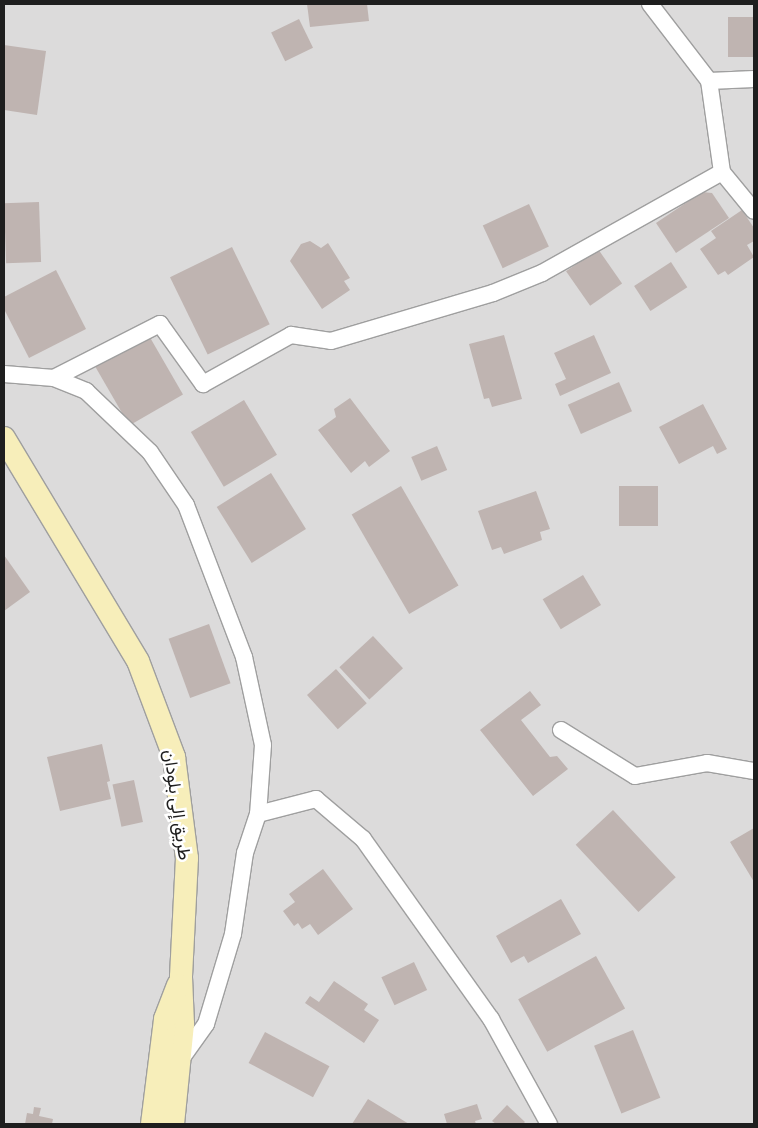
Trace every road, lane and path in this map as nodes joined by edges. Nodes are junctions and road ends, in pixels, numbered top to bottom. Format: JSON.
{"nodes":[{"id":1,"x":650,"y":4,"type":"edge"},
{"id":2,"x":754,"y":79,"type":"edge"},
{"id":3,"x":709,"y":81,"type":"junction"},
{"id":4,"x":722,"y":172,"type":"junction"},
{"id":5,"x":754,"y":211,"type":"edge"},
{"id":6,"x":4,"y":374,"type":"edge"},
{"id":7,"x":54,"y":378,"type":"junction"},
{"id":8,"x":4,"y":438,"type":"edge"},
{"id":9,"x":561,"y":730,"type":"dead end"},
{"id":10,"x":754,"y":771,"type":"edge"},
{"id":11,"x":258,"y":814,"type":"junction"},
{"id":12,"x":181,"y":977,"type":"junction"},
{"id":13,"x":181,"y":1059,"type":"junction"},
{"id":14,"x":152,"y":1124,"type":"edge"},
{"id":15,"x":173,"y":1124,"type":"edge"},
{"id":16,"x":549,"y":1124,"type":"edge"}],
"edges":[{"from":1,"to":3,"type":"street"},
{"from":2,"to":3,"type":"street"},
{"from":3,"to":4,"type":"street"},
{"from":4,"to":5,"type":"street"},
{"from":4,"to":7,"type":"street"},
{"from":6,"to":7,"type":"street"},
{"from":7,"to":11,"type":"street"},
{"from":8,"to":12,"type":"main road","name":"طريق إلى بلودان"},
{"from":9,"to":10,"type":"street"},
{"from":11,"to":13,"type":"street"},
{"from":11,"to":16,"type":"street"},
{"from":12,"to":13,"type":"main road","name":"طريق إلى بلودان"},
{"from":12,"to":14,"type":"main road"},
{"from":13,"to":15,"type":"main road","name":"طريق إلى بلودان"}]}
